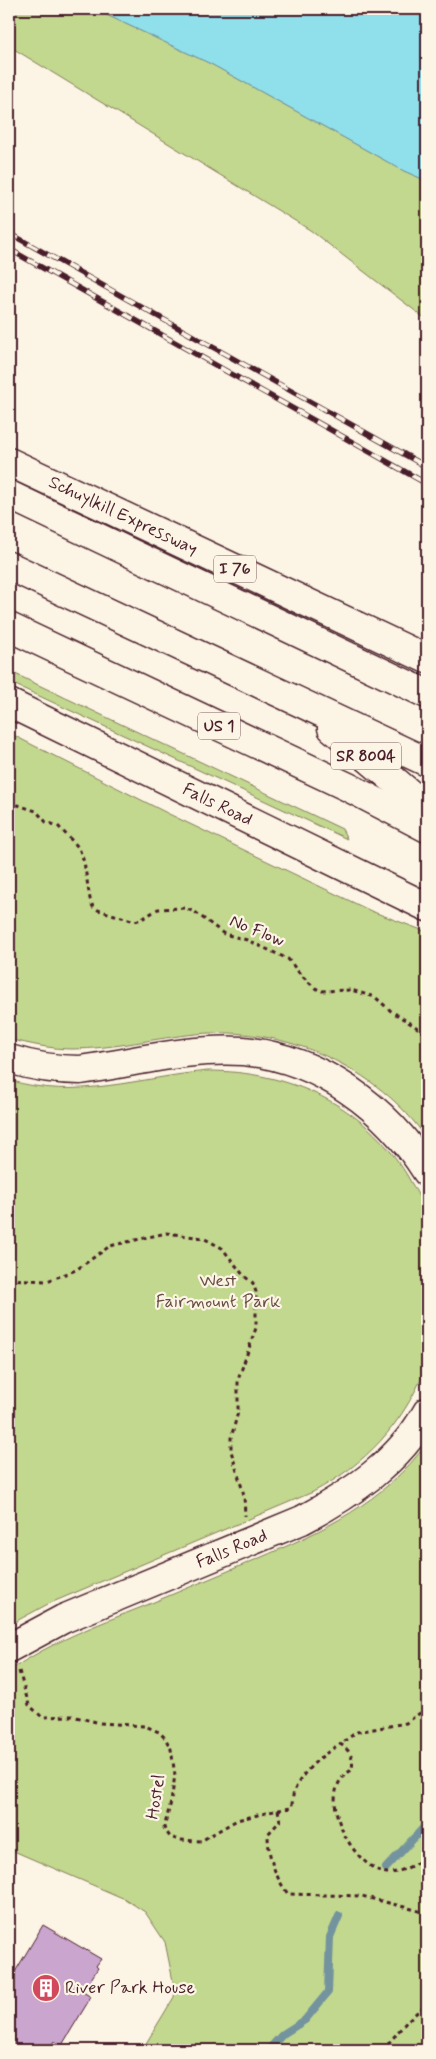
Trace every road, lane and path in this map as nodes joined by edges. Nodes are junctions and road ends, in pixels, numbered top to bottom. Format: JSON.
{"nodes":[{"id":1,"x":9,"y":461,"type":"edge"},
{"id":2,"x":9,"y":495,"type":"edge"},
{"id":3,"x":9,"y":566,"type":"edge"},
{"id":4,"x":9,"y":627,"type":"edge"},
{"id":5,"x":427,"y":660,"type":"edge"},
{"id":6,"x":427,"y":694,"type":"edge"},
{"id":7,"x":9,"y":703,"type":"edge"},
{"id":8,"x":304,"y":704,"type":"junction"},
{"id":9,"x":427,"y":762,"type":"edge"},
{"id":10,"x":9,"y":802,"type":"edge"},
{"id":11,"x":427,"y":808,"type":"edge"},
{"id":12,"x":427,"y":828,"type":"edge"},
{"id":13,"x":427,"y":907,"type":"edge"},
{"id":14,"x":427,"y":1034,"type":"edge"},
{"id":15,"x":9,"y":1059,"type":"edge"},
{"id":16,"x":427,"y":1172,"type":"edge"},
{"id":17,"x":9,"y":1279,"type":"edge"},
{"id":18,"x":427,"y":1412,"type":"edge"},
{"id":19,"x":252,"y":1541,"type":"junction"},
{"id":20,"x":10,"y":1648,"type":"edge"},
{"id":21,"x":427,"y":1708,"type":"edge"},
{"id":22,"x":340,"y":1744,"type":"junction"},
{"id":23,"x":278,"y":1810,"type":"junction"},
{"id":24,"x":427,"y":1858,"type":"edge"},
{"id":25,"x":427,"y":1913,"type":"edge"},
{"id":26,"x":427,"y":2004,"type":"edge"},
{"id":27,"x":383,"y":2050,"type":"edge"}],
"edges":[{"from":1,"to":5,"type":"main road","name":"Schuylkill Expressway","number":"I 76"},
{"from":2,"to":6,"type":"main road"},
{"from":3,"to":8,"type":"main road"},
{"from":4,"to":12,"type":"main road","number":"US 1"},
{"from":7,"to":13,"type":"main road","name":"Falls Road"},
{"from":8,"to":9,"type":"main road"},
{"from":8,"to":11,"type":"main road","number":"SR 8004"},
{"from":10,"to":14,"type":"path","name":"No Flow"},
{"from":15,"to":16,"type":"main road"},
{"from":17,"to":19,"type":"path"},
{"from":18,"to":19,"type":"main road","name":"Falls Road"},
{"from":19,"to":20,"type":"main road","name":"Falls Road"},
{"from":20,"to":23,"type":"path","name":"Hostel"},
{"from":21,"to":22,"type":"path"},
{"from":22,"to":23,"type":"path"},
{"from":22,"to":24,"type":"path"},
{"from":23,"to":25,"type":"path"},
{"from":26,"to":27,"type":"path"}]}
